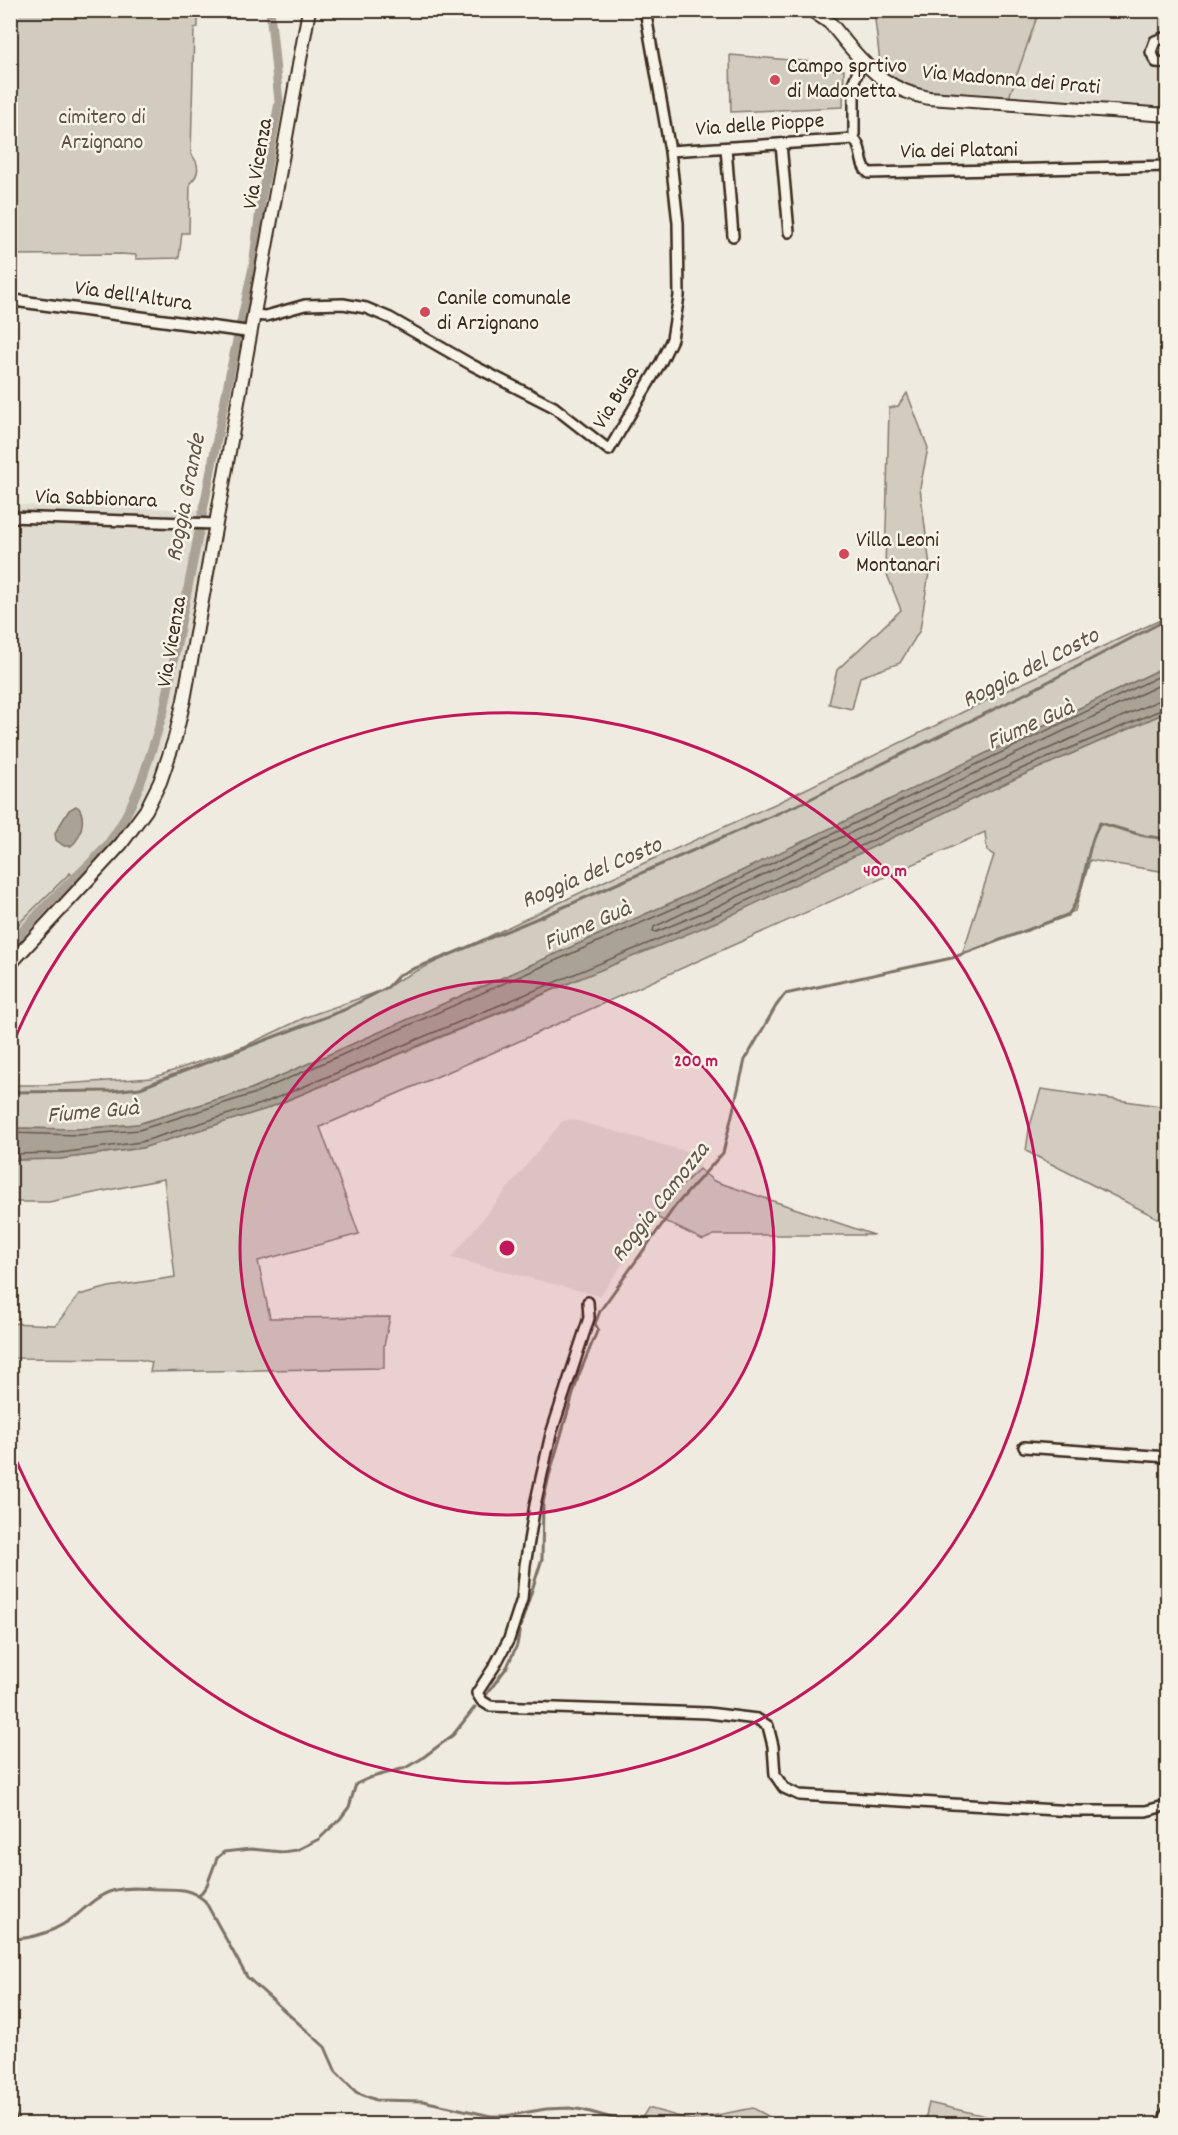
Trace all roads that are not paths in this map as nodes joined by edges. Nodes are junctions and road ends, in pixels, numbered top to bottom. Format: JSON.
{"nodes":[{"id":1,"x":309,"y":10,"type":"edge"},
{"id":2,"x":315,"y":10,"type":"edge"},
{"id":3,"x":645,"y":10,"type":"edge"},
{"id":4,"x":812,"y":10,"type":"edge"},
{"id":5,"x":306,"y":27,"type":"junction"},
{"id":6,"x":1167,"y":39,"type":"edge"},
{"id":7,"x":862,"y":62,"type":"junction"},
{"id":8,"x":1167,"y":63,"type":"edge"},
{"id":9,"x":1167,"y":115,"type":"edge"},
{"id":10,"x":854,"y":139,"type":"junction"},
{"id":11,"x":781,"y":144,"type":"junction"},
{"id":12,"x":726,"y":148,"type":"junction"},
{"id":13,"x":670,"y":151,"type":"junction"},
{"id":14,"x":1167,"y":166,"type":"edge"},
{"id":15,"x":789,"y":232,"type":"dead end"},
{"id":16,"x":733,"y":236,"type":"dead end"},
{"id":17,"x":10,"y":300,"type":"edge"},
{"id":18,"x":253,"y":315,"type":"junction"},
{"id":19,"x":250,"y":332,"type":"junction"},
{"id":20,"x":10,"y":517,"type":"edge"},
{"id":21,"x":216,"y":524,"type":"junction"},
{"id":22,"x":10,"y":964,"type":"edge"},
{"id":23,"x":588,"y":1302,"type":"dead end"},
{"id":24,"x":1024,"y":1447,"type":"dead end"},
{"id":25,"x":1167,"y":1457,"type":"edge"},
{"id":26,"x":1167,"y":1805,"type":"edge"},
{"id":27,"x":1167,"y":2111,"type":"edge"},
{"id":28,"x":10,"y":2118,"type":"edge"},
{"id":29,"x":11,"y":2124,"type":"edge"},
{"id":30,"x":1162,"y":2124,"type":"edge"}],
"edges":[{"from":1,"to":5,"type":"main road","name":"Via Vicenza"},
{"from":2,"to":5,"type":"main road","name":"Via Vicenza"},
{"from":3,"to":13,"type":"street","name":"Via Busa"},
{"from":4,"to":7,"type":"main road","name":"Via Madonna dei Prati"},
{"from":5,"to":18,"type":"main road","name":"Via Vicenza"},
{"from":6,"to":8,"type":"street"},
{"from":7,"to":9,"type":"main road","name":"Via Madonna dei Prati"},
{"from":7,"to":10,"type":"street","name":"Via dei Platani"},
{"from":10,"to":11,"type":"street","name":"Via delle Pioppe"},
{"from":10,"to":14,"type":"street","name":"Via dei Platani"},
{"from":11,"to":12,"type":"street","name":"Via delle Pioppe"},
{"from":11,"to":15,"type":"street"},
{"from":12,"to":13,"type":"street","name":"Via delle Pioppe"},
{"from":12,"to":16,"type":"street"},
{"from":13,"to":18,"type":"street","name":"Via Busa"},
{"from":17,"to":19,"type":"street","name":"Via dell'Altura"},
{"from":18,"to":19,"type":"main road","name":"Via Vicenza"},
{"from":19,"to":21,"type":"main road","name":"Via Vicenza"},
{"from":20,"to":21,"type":"street","name":"Via Sabbionara"},
{"from":21,"to":22,"type":"main road","name":"Via Vicenza"},
{"from":23,"to":26,"type":"street"},
{"from":24,"to":25,"type":"street"},
{"from":27,"to":30,"type":"street"},
{"from":28,"to":29,"type":"street"}]}
